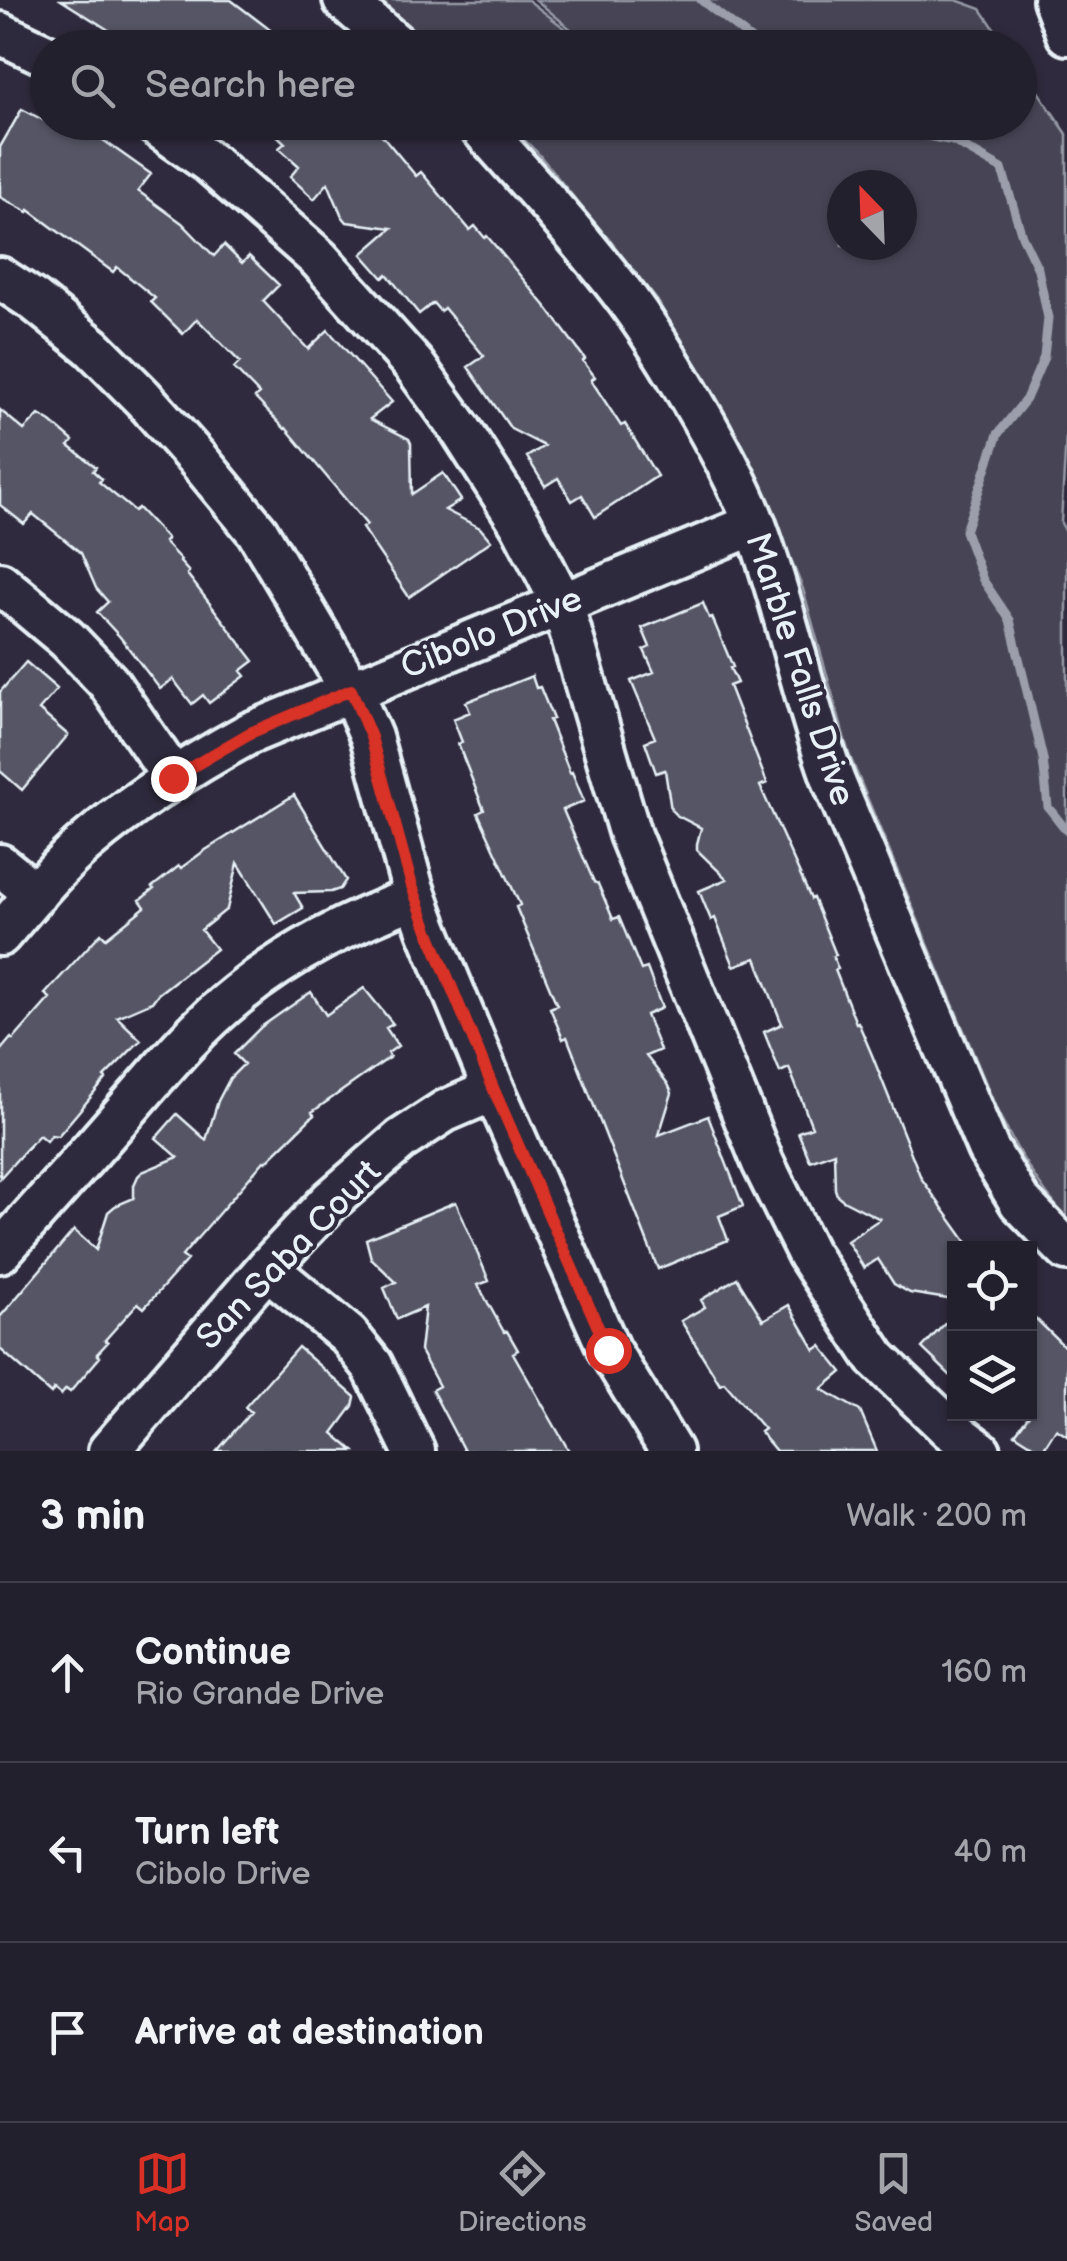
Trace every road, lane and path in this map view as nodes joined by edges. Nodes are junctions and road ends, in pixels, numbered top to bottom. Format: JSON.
{"nodes":[{"id":1,"x":344,"y":0,"type":"edge"},
{"id":2,"x":1054,"y":0,"type":"edge"},
{"id":3,"x":379,"y":30,"type":"edge"},
{"id":4,"x":0,"y":33,"type":"edge"},
{"id":5,"x":1067,"y":34,"type":"edge"},
{"id":6,"x":30,"y":47,"type":"edge"},
{"id":7,"x":177,"y":140,"type":"edge"},
{"id":8,"x":492,"y":140,"type":"edge"},
{"id":9,"x":0,"y":278,"type":"edge"},
{"id":10,"x":755,"y":524,"type":"junction"},
{"id":11,"x":0,"y":582,"type":"edge"},
{"id":12,"x":562,"y":603,"type":"junction"},
{"id":13,"x":351,"y":690,"type":"junction"},
{"id":14,"x":173,"y":778,"type":"junction"},
{"id":15,"x":0,"y":865,"type":"edge"},
{"id":16,"x":36,"y":894,"type":"junction"},
{"id":17,"x":416,"y":897,"type":"junction"},
{"id":18,"x":0,"y":934,"type":"edge"},
{"id":19,"x":494,"y":1090,"type":"junction"},
{"id":20,"x":1067,"y":1250,"type":"edge"},
{"id":21,"x":0,"y":1252,"type":"edge"},
{"id":22,"x":267,"y":1268,"type":"junction"},
{"id":23,"x":109,"y":1451,"type":"edge"},
{"id":24,"x":414,"y":1451,"type":"edge"},
{"id":25,"x":671,"y":1451,"type":"edge"},
{"id":26,"x":980,"y":1451,"type":"edge"}],
"edges":[{"from":1,"to":3,"type":"street"},
{"from":2,"to":5,"type":"street"},
{"from":4,"to":6,"type":"street"},
{"from":7,"to":12,"type":"street"},
{"from":8,"to":10,"type":"street","name":"Marble Falls Drive"},
{"from":9,"to":13,"type":"street"},
{"from":10,"to":12,"type":"street","name":"Cibolo Drive"},
{"from":10,"to":20,"type":"street","name":"Marble Falls Drive"},
{"from":11,"to":14,"type":"street"},
{"from":12,"to":13,"type":"street","name":"Cibolo Drive"},
{"from":12,"to":26,"type":"street"},
{"from":13,"to":14,"type":"street","name":"Cibolo Drive"},
{"from":13,"to":17,"type":"street"},
{"from":14,"to":16,"type":"street","name":"Cibolo Drive"},
{"from":15,"to":16,"type":"street"},
{"from":16,"to":18,"type":"street","name":"Cibolo Drive"},
{"from":17,"to":19,"type":"street"},
{"from":17,"to":21,"type":"street"},
{"from":19,"to":22,"type":"street","name":"San Saba Court"},
{"from":19,"to":25,"type":"street"},
{"from":22,"to":23,"type":"street","name":"San Saba Court"},
{"from":22,"to":24,"type":"street"}]}
